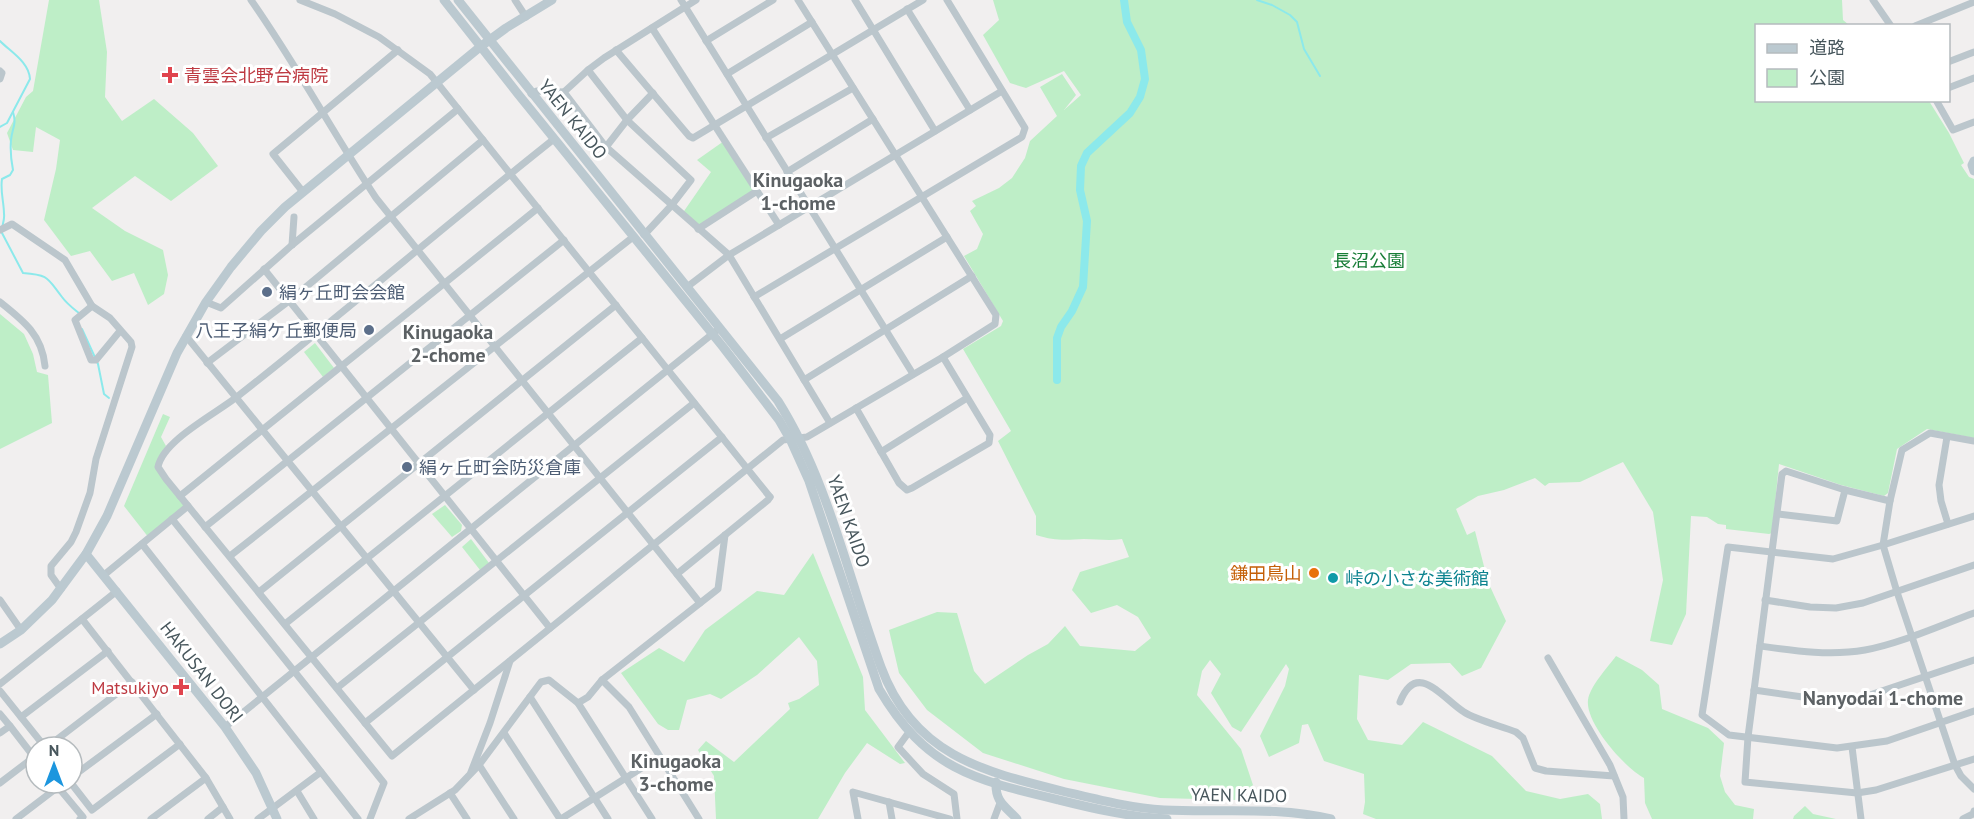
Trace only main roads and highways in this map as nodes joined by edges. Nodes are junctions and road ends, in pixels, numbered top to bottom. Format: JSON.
{"nodes":[{"id":1,"x":444,"y":0,"type":"edge"},
{"id":2,"x":458,"y":0,"type":"edge"},
{"id":3,"x":552,"y":0,"type":"edge"},
{"id":4,"x":489,"y":40,"type":"junction"},
{"id":5,"x":480,"y":47,"type":"junction"},
{"id":6,"x":1974,"y":161,"type":"edge"},
{"id":7,"x":1974,"y":171,"type":"edge"},
{"id":8,"x":716,"y":331,"type":"junction"},
{"id":9,"x":86,"y":554,"type":"junction"},
{"id":10,"x":0,"y":644,"type":"edge"},
{"id":11,"x":997,"y":774,"type":"junction"},
{"id":12,"x":996,"y":785,"type":"junction"},
{"id":13,"x":277,"y":819,"type":"edge"},
{"id":14,"x":1017,"y":819,"type":"edge"},
{"id":15,"x":1167,"y":819,"type":"edge"},
{"id":16,"x":1331,"y":819,"type":"edge"}],
"edges":[{"from":1,"to":5,"type":"main road","name":"YAEN KAIDO"},
{"from":2,"to":4,"type":"main road","name":"YAEN KAIDO"},
{"from":3,"to":4,"type":"main road"},
{"from":4,"to":5,"type":"main road"},
{"from":4,"to":8,"type":"main road","name":"YAEN KAIDO"},
{"from":5,"to":8,"type":"main road","name":"YAEN KAIDO"},
{"from":5,"to":9,"type":"main road"},
{"from":6,"to":7,"type":"main road"},
{"from":8,"to":11,"type":"main road","name":"YAEN KAIDO"},
{"from":8,"to":12,"type":"main road","name":"YAEN KAIDO"},
{"from":9,"to":10,"type":"main road"},
{"from":9,"to":13,"type":"main road","name":"HAKUSAN DORI"},
{"from":11,"to":12,"type":"main road"},
{"from":11,"to":16,"type":"main road","name":"YAEN KAIDO"},
{"from":12,"to":14,"type":"main road"},
{"from":12,"to":15,"type":"main road","name":"YAEN KAIDO"}]}
